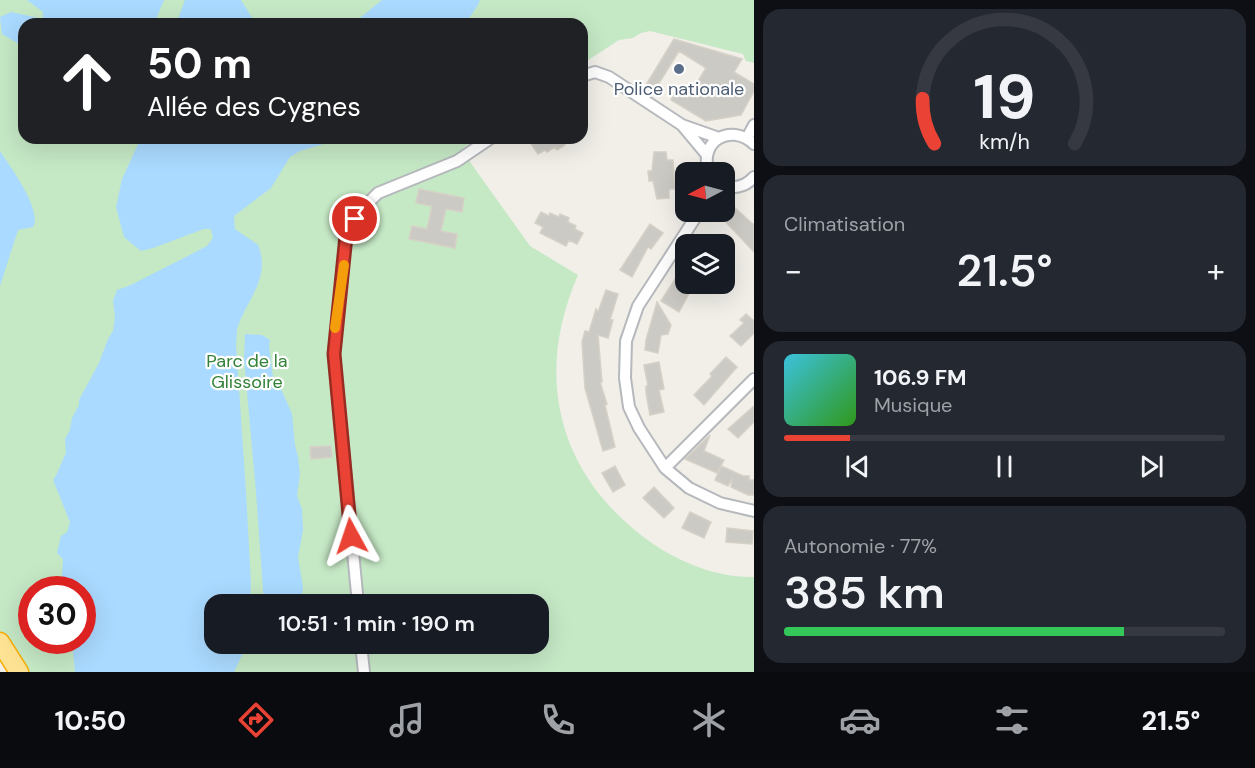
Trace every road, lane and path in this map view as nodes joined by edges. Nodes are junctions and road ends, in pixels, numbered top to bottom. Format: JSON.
{"nodes":[{"id":1,"x":588,"y":74,"type":"edge"},
{"id":2,"x":682,"y":125,"type":"junction"},
{"id":3,"x":754,"y":125,"type":"edge"},
{"id":4,"x":718,"y":138,"type":"junction"},
{"id":5,"x":750,"y":141,"type":"edge"},
{"id":6,"x":482,"y":144,"type":"edge"},
{"id":7,"x":707,"y":155,"type":"junction"},
{"id":8,"x":707,"y":162,"type":"edge"},
{"id":9,"x":754,"y":179,"type":"edge"},
{"id":10,"x":735,"y":188,"type":"edge"},
{"id":11,"x":693,"y":222,"type":"edge"},
{"id":12,"x":754,"y":379,"type":"edge"},
{"id":13,"x":665,"y":468,"type":"junction"},
{"id":14,"x":754,"y":511,"type":"edge"},
{"id":15,"x":356,"y":594,"type":"edge"},
{"id":16,"x":0,"y":642,"type":"edge"},
{"id":17,"x":362,"y":654,"type":"edge"},
{"id":18,"x":19,"y":672,"type":"edge"},
{"id":19,"x":364,"y":672,"type":"edge"}],
"edges":[{"from":1,"to":2,"type":"street"},
{"from":2,"to":4,"type":"street"},
{"from":2,"to":7,"type":"street"},
{"from":3,"to":5,"type":"street"},
{"from":4,"to":5,"type":"street"},
{"from":4,"to":7,"type":"street"},
{"from":6,"to":15,"type":"street"},
{"from":7,"to":8,"type":"street"},
{"from":9,"to":10,"type":"street"},
{"from":11,"to":13,"type":"street"},
{"from":12,"to":13,"type":"street"},
{"from":13,"to":14,"type":"street"},
{"from":16,"to":18,"type":"highway"},
{"from":17,"to":19,"type":"street"}]}
